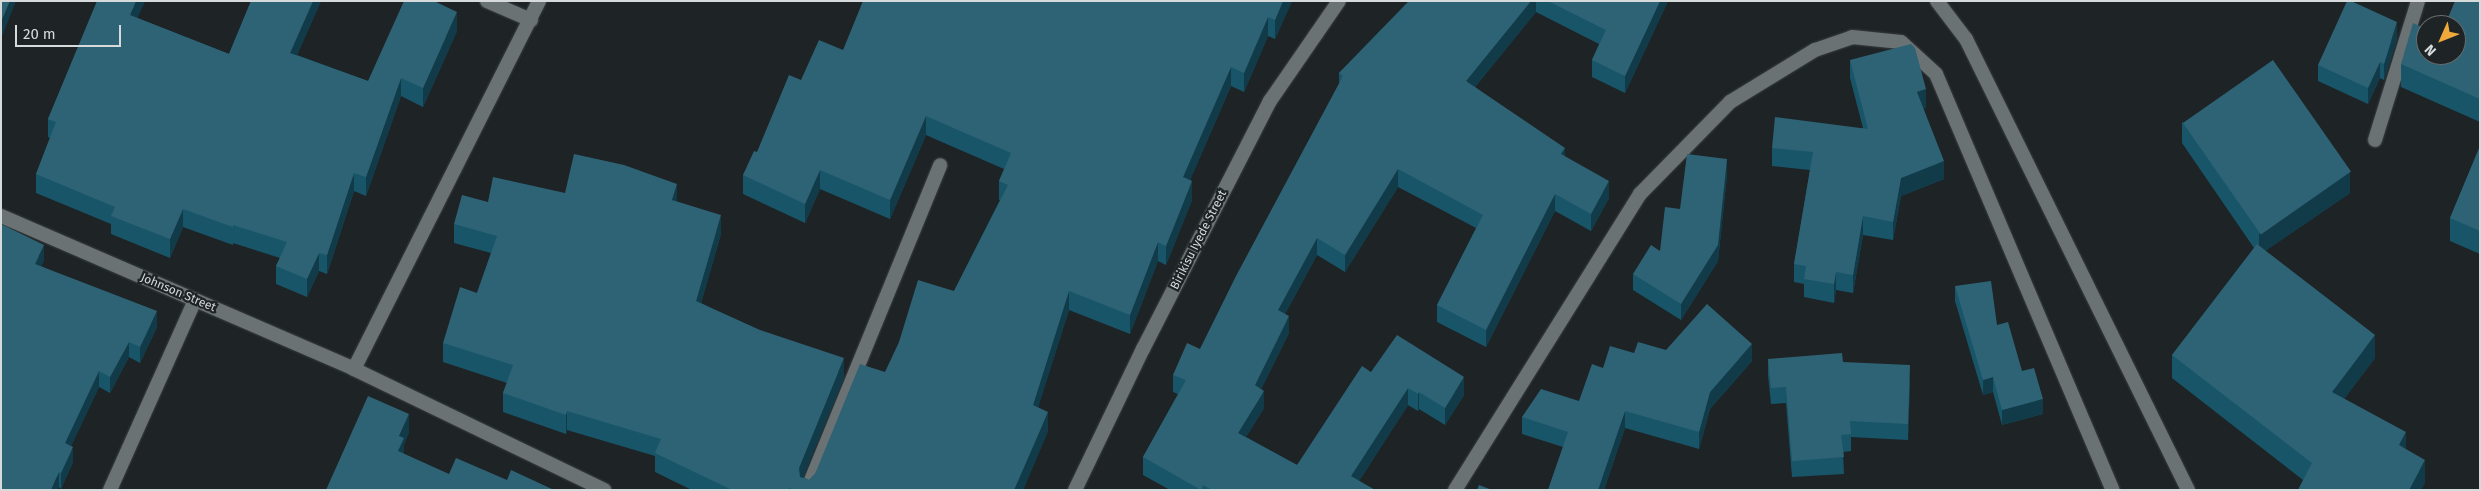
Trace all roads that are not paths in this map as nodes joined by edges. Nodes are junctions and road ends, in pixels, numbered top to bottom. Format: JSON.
{"nodes":[{"id":1,"x":486,"y":1,"type":"edge"},
{"id":2,"x":539,"y":1,"type":"edge"},
{"id":3,"x":1339,"y":1,"type":"edge"},
{"id":4,"x":1937,"y":1,"type":"edge"},
{"id":5,"x":2418,"y":1,"type":"edge"},
{"id":6,"x":531,"y":20,"type":"junction"},
{"id":7,"x":2375,"y":140,"type":"dead end"},
{"id":8,"x":940,"y":165,"type":"dead end"},
{"id":9,"x":1,"y":216,"type":"edge"},
{"id":10,"x":195,"y":300,"type":"junction"},
{"id":11,"x":354,"y":368,"type":"junction"},
{"id":12,"x":110,"y":490,"type":"edge"},
{"id":13,"x":604,"y":490,"type":"edge"},
{"id":14,"x":807,"y":490,"type":"edge"},
{"id":15,"x":1075,"y":490,"type":"edge"},
{"id":16,"x":1455,"y":490,"type":"edge"},
{"id":17,"x":2113,"y":490,"type":"edge"},
{"id":18,"x":2188,"y":490,"type":"edge"}],
"edges":[{"from":1,"to":6,"type":"street"},
{"from":2,"to":6,"type":"street"},
{"from":3,"to":15,"type":"street","name":"Birikisu Iyede Street"},
{"from":4,"to":18,"type":"street"},
{"from":5,"to":7,"type":"street"},
{"from":6,"to":11,"type":"street"},
{"from":8,"to":14,"type":"street"},
{"from":9,"to":10,"type":"street","name":"Johnson Street"},
{"from":10,"to":11,"type":"street","name":"Johnson Street"},
{"from":10,"to":12,"type":"street"},
{"from":11,"to":13,"type":"street","name":"Johnson Street"},
{"from":16,"to":17,"type":"street"}]}
